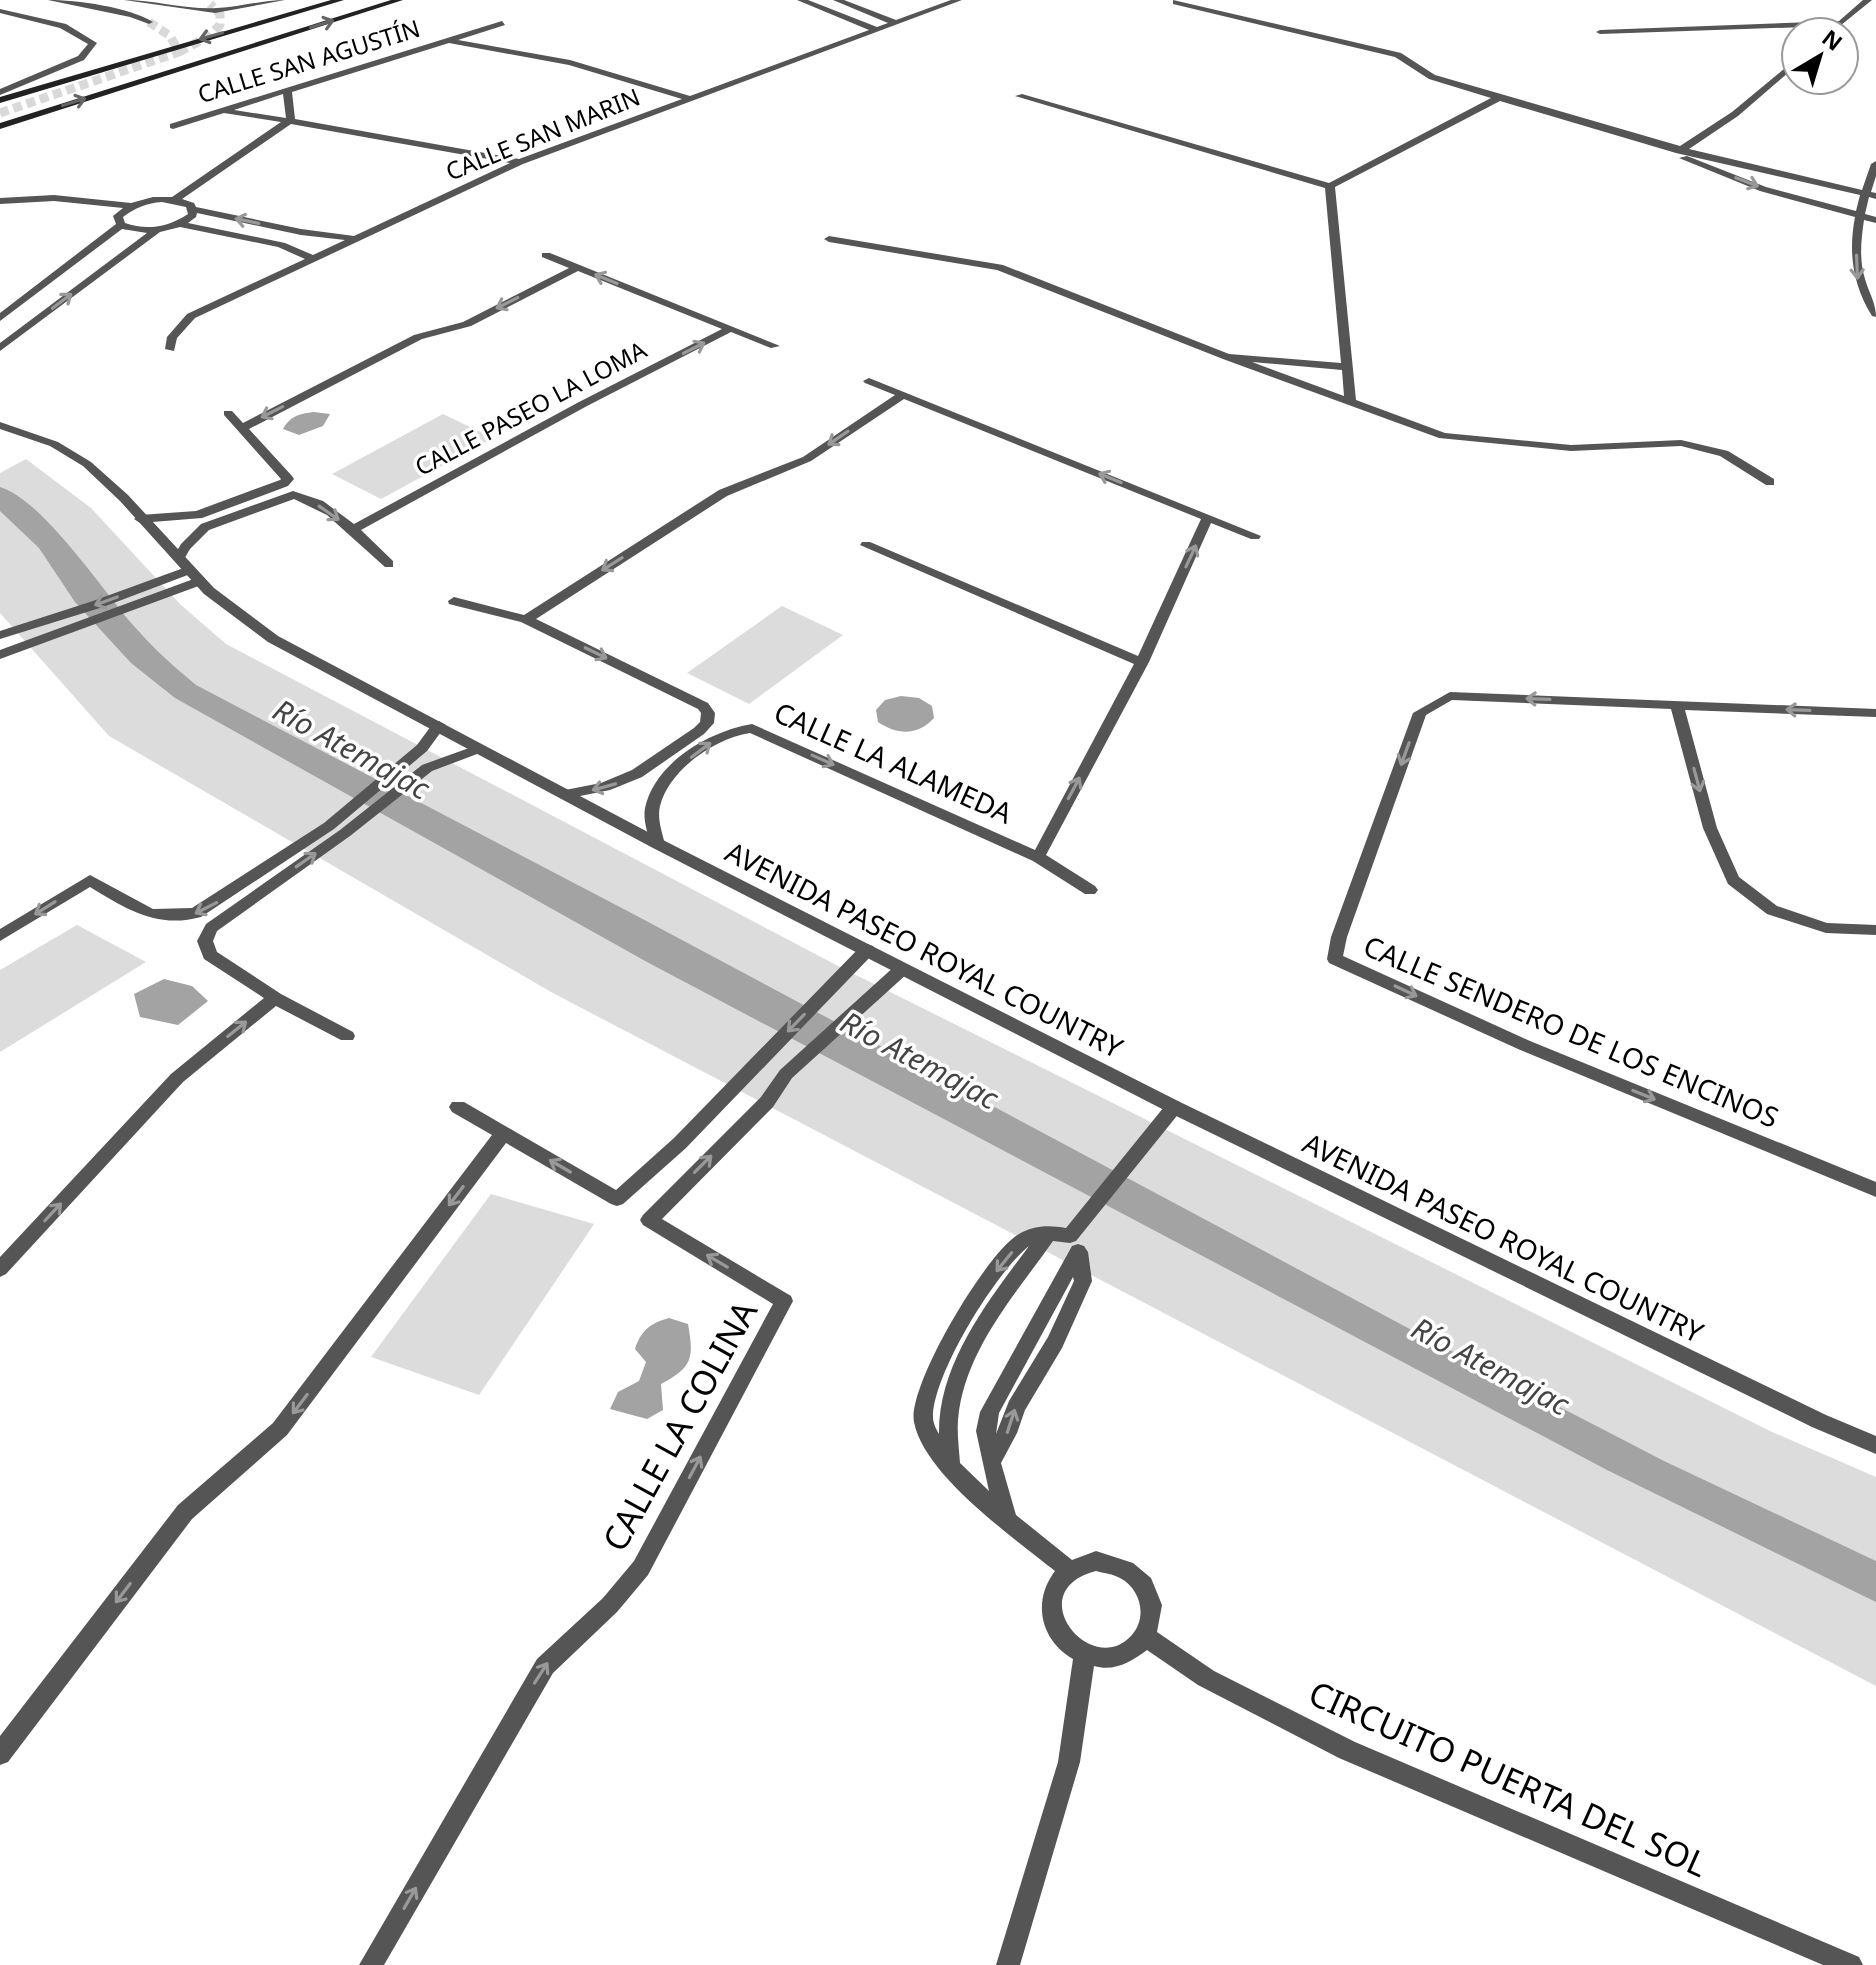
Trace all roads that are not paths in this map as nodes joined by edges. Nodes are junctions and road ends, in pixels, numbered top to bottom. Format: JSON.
{"nodes":[{"id":1,"x":52,"y":0,"type":"edge"},
{"id":2,"x":128,"y":0,"type":"edge"},
{"id":3,"x":198,"y":0,"type":"edge"},
{"id":4,"x":281,"y":0,"type":"edge"},
{"id":5,"x":340,"y":0,"type":"edge"},
{"id":6,"x":399,"y":0,"type":"edge"},
{"id":7,"x":801,"y":0,"type":"edge"},
{"id":8,"x":837,"y":0,"type":"edge"},
{"id":9,"x":958,"y":0,"type":"edge"},
{"id":10,"x":1868,"y":0,"type":"edge"},
{"id":11,"x":1176,"y":2,"type":"dead end"},
{"id":12,"x":210,"y":4,"type":"dead end"},
{"id":13,"x":0,"y":11,"type":"edge"},
{"id":14,"x":1849,"y":16,"type":"edge"},
{"id":15,"x":149,"y":22,"type":"tunnel mouth"},
{"id":16,"x":502,"y":23,"type":"dead end"},
{"id":17,"x":896,"y":23,"type":"junction"},
{"id":18,"x":1780,"y":25,"type":"edge"},
{"id":19,"x":1766,"y":26,"type":"junction"},
{"id":20,"x":1780,"y":29,"type":"edge"},
{"id":21,"x":876,"y":30,"type":"junction"},
{"id":22,"x":1600,"y":32,"type":"dead end"},
{"id":23,"x":447,"y":40,"type":"junction"},
{"id":24,"x":1780,"y":76,"type":"edge"},
{"id":25,"x":287,"y":89,"type":"junction"},
{"id":26,"x":0,"y":92,"type":"edge"},
{"id":27,"x":1019,"y":96,"type":"dead end"},
{"id":28,"x":1499,"y":98,"type":"junction"},
{"id":29,"x":691,"y":99,"type":"junction"},
{"id":30,"x":0,"y":100,"type":"edge"},
{"id":31,"x":219,"y":110,"type":"junction"},
{"id":32,"x":291,"y":120,"type":"junction"},
{"id":33,"x":0,"y":126,"type":"edge"},
{"id":34,"x":173,"y":126,"type":"dead end"},
{"id":35,"x":1678,"y":151,"type":"junction"},
{"id":36,"x":520,"y":162,"type":"junction"},
{"id":37,"x":1876,"y":164,"type":"edge"},
{"id":38,"x":1330,"y":186,"type":"junction"},
{"id":39,"x":1864,"y":194,"type":"junction"},
{"id":40,"x":1876,"y":196,"type":"edge"},
{"id":41,"x":176,"y":199,"type":"junction"},
{"id":42,"x":0,"y":201,"type":"edge"},
{"id":43,"x":130,"y":206,"type":"junction"},
{"id":44,"x":193,"y":209,"type":"junction"},
{"id":45,"x":1857,"y":217,"type":"junction"},
{"id":46,"x":1876,"y":220,"type":"edge"},
{"id":47,"x":180,"y":224,"type":"junction"},
{"id":48,"x":121,"y":225,"type":"junction"},
{"id":49,"x":157,"y":230,"type":"junction"},
{"id":50,"x":301,"y":232,"type":"junction"},
{"id":51,"x":352,"y":238,"type":"junction"},
{"id":52,"x":829,"y":239,"type":"dead end"},
{"id":53,"x":281,"y":245,"type":"junction"},
{"id":54,"x":546,"y":255,"type":"dead end"},
{"id":55,"x":311,"y":258,"type":"junction"},
{"id":56,"x":576,"y":268,"type":"junction"},
{"id":57,"x":1876,"y":314,"type":"edge"},
{"id":58,"x":0,"y":318,"type":"edge"},
{"id":59,"x":730,"y":329,"type":"junction"},
{"id":60,"x":775,"y":346,"type":"dead end"},
{"id":61,"x":0,"y":348,"type":"edge"},
{"id":62,"x":170,"y":349,"type":"dead end"},
{"id":63,"x":1227,"y":357,"type":"junction"},
{"id":64,"x":1347,"y":367,"type":"junction"},
{"id":65,"x":869,"y":381,"type":"dead end"},
{"id":66,"x":903,"y":395,"type":"junction"},
{"id":67,"x":1350,"y":400,"type":"junction"},
{"id":68,"x":228,"y":413,"type":"dead end"},
{"id":69,"x":0,"y":425,"type":"edge"},
{"id":70,"x":243,"y":427,"type":"junction"},
{"id":71,"x":1770,"y":482,"type":"dead end"},
{"id":72,"x":1208,"y":517,"type":"junction"},
{"id":73,"x":140,"y":519,"type":"junction"},
{"id":74,"x":353,"y":529,"type":"junction"},
{"id":75,"x":1255,"y":536,"type":"dead end"},
{"id":76,"x":866,"y":545,"type":"dead end"},
{"id":77,"x":389,"y":564,"type":"dead end"},
{"id":78,"x":189,"y":570,"type":"junction"},
{"id":79,"x":159,"y":588,"type":"junction"},
{"id":80,"x":454,"y":601,"type":"dead end"},
{"id":81,"x":526,"y":619,"type":"junction"},
{"id":82,"x":0,"y":635,"type":"edge"},
{"id":83,"x":0,"y":655,"type":"edge"},
{"id":84,"x":1142,"y":662,"type":"junction"},
{"id":85,"x":1677,"y":705,"type":"junction"},
{"id":86,"x":1876,"y":713,"type":"edge"},
{"id":87,"x":439,"y":725,"type":"junction"},
{"id":88,"x":480,"y":748,"type":"junction"},
{"id":89,"x":565,"y":794,"type":"junction"},
{"id":90,"x":337,"y":829,"type":"junction"},
{"id":91,"x":658,"y":844,"type":"junction"},
{"id":92,"x":1038,"y":857,"type":"junction"},
{"id":93,"x":1090,"y":890,"type":"dead end"},
{"id":94,"x":1876,"y":930,"type":"edge"},
{"id":95,"x":0,"y":936,"type":"edge"},
{"id":96,"x":867,"y":950,"type":"junction"},
{"id":97,"x":902,"y":969,"type":"junction"},
{"id":98,"x":275,"y":998,"type":"junction"},
{"id":99,"x":347,"y":1036,"type":"dead end"},
{"id":100,"x":458,"y":1107,"type":"dead end"},
{"id":101,"x":1174,"y":1107,"type":"junction"},
{"id":102,"x":503,"y":1134,"type":"junction"},
{"id":103,"x":1876,"y":1190,"type":"edge"},
{"id":104,"x":1076,"y":1238,"type":"junction"},
{"id":105,"x":0,"y":1269,"type":"edge"},
{"id":106,"x":1876,"y":1445,"type":"edge"},
{"id":107,"x":1007,"y":1520,"type":"junction"},
{"id":108,"x":1069,"y":1570,"type":"junction"},
{"id":109,"x":1146,"y":1637,"type":"junction"},
{"id":110,"x":1085,"y":1653,"type":"junction"},
{"id":111,"x":0,"y":1754,"type":"edge"},
{"id":112,"x":371,"y":1965,"type":"edge"},
{"id":113,"x":1008,"y":1965,"type":"edge"},
{"id":114,"x":1851,"y":1965,"type":"edge"}],
"edges":[{"from":1,"to":15,"type":"street"},
{"from":2,"to":4,"type":"street"},
{"from":3,"to":12,"type":"street"},
{"from":5,"to":30,"type":"main road","one_way":true},
{"from":33,"to":6,"type":"main road","one_way":true},
{"from":7,"to":21,"type":"street"},
{"from":8,"to":17,"type":"street"},
{"from":9,"to":17,"type":"street","name":"CALLE SAN MARIN"},
{"from":10,"to":14,"type":"street"},
{"from":11,"to":28,"type":"street"},
{"from":13,"to":26,"type":"street"},
{"from":16,"to":23,"type":"street","name":"CALLE SAN AGUSTÍN"},
{"from":17,"to":21,"type":"street","name":"CALLE SAN MARIN"},
{"from":18,"to":19,"type":"street"},
{"from":19,"to":20,"type":"street"},
{"from":19,"to":22,"type":"street"},
{"from":21,"to":29,"type":"street","name":"CALLE SAN MARIN"},
{"from":23,"to":25,"type":"street","name":"CALLE SAN AGUSTÍN"},
{"from":23,"to":29,"type":"street"},
{"from":24,"to":35,"type":"street"},
{"from":25,"to":31,"type":"street","name":"CALLE SAN AGUSTÍN"},
{"from":25,"to":32,"type":"street"},
{"from":27,"to":38,"type":"street"},
{"from":28,"to":35,"type":"street"},
{"from":28,"to":38,"type":"street"},
{"from":29,"to":36,"type":"street","name":"CALLE SAN MARIN"},
{"from":31,"to":32,"type":"street"},
{"from":31,"to":34,"type":"street","name":"CALLE SAN AGUSTÍN"},
{"from":32,"to":36,"type":"street"},
{"from":32,"to":41,"type":"street"},
{"from":35,"to":39,"type":"street"},
{"from":35,"to":45,"type":"street","one_way":true},
{"from":36,"to":51,"type":"street","name":"CALLE SAN MARIN"},
{"from":37,"to":39,"type":"street"},
{"from":38,"to":64,"type":"street"},
{"from":39,"to":40,"type":"street"},
{"from":39,"to":45,"type":"street"},
{"from":41,"to":43,"type":"street"},
{"from":41,"to":44,"type":"street"},
{"from":42,"to":43,"type":"street"},
{"from":43,"to":48,"type":"street"},
{"from":44,"to":47,"type":"street"},
{"from":50,"to":44,"type":"street","one_way":true},
{"from":45,"to":46,"type":"street"},
{"from":45,"to":57,"type":"street","one_way":true},
{"from":47,"to":49,"type":"street"},
{"from":47,"to":53,"type":"street"},
{"from":48,"to":49,"type":"street"},
{"from":48,"to":58,"type":"street"},
{"from":61,"to":49,"type":"street","one_way":true},
{"from":50,"to":51,"type":"street"},
{"from":50,"to":53,"type":"street"},
{"from":51,"to":55,"type":"street","name":"CALLE SAN MARIN"},
{"from":52,"to":63,"type":"street"},
{"from":53,"to":55,"type":"street"},
{"from":54,"to":56,"type":"street","name":"CALLE PASEO LA LOMA"},
{"from":55,"to":62,"type":"street","name":"CALLE SAN MARIN"},
{"from":59,"to":56,"type":"street","name":"CALLE PASEO LA LOMA","one_way":true},
{"from":56,"to":70,"type":"street","one_way":true},
{"from":59,"to":60,"type":"street","name":"CALLE PASEO LA LOMA"},
{"from":74,"to":59,"type":"street","name":"CALLE PASEO LA LOMA","one_way":true},
{"from":63,"to":64,"type":"street"},
{"from":63,"to":67,"type":"street"},
{"from":64,"to":67,"type":"street"},
{"from":65,"to":66,"type":"street"},
{"from":72,"to":66,"type":"street","one_way":true},
{"from":66,"to":81,"type":"street","one_way":true},
{"from":67,"to":71,"type":"street"},
{"from":68,"to":70,"type":"street"},
{"from":69,"to":73,"type":"street","name":"AVENIDA PASEO ROYAL COUNTRY"},
{"from":70,"to":73,"type":"street"},
{"from":72,"to":75,"type":"street"},
{"from":84,"to":72,"type":"street","one_way":true},
{"from":73,"to":78,"type":"street","name":"AVENIDA PASEO ROYAL COUNTRY"},
{"from":74,"to":77,"type":"street"},
{"from":78,"to":74,"type":"street","one_way":true},
{"from":76,"to":84,"type":"street"},
{"from":78,"to":79,"type":"street"},
{"from":78,"to":87,"type":"street","name":"AVENIDA PASEO ROYAL COUNTRY"},
{"from":79,"to":82,"type":"street","one_way":true},
{"from":79,"to":83,"type":"street"},
{"from":80,"to":81,"type":"street"},
{"from":81,"to":89,"type":"street","one_way":true},
{"from":92,"to":84,"type":"street","one_way":true},
{"from":86,"to":85,"type":"street","name":"CALLE SENDERO DE LOS ENCINOS","one_way":true},
{"from":85,"to":94,"type":"street","one_way":true},
{"from":85,"to":103,"type":"street","name":"CALLE SENDERO DE LOS ENCINOS","one_way":true},
{"from":87,"to":88,"type":"street","name":"AVENIDA PASEO ROYAL COUNTRY"},
{"from":87,"to":90,"type":"street"},
{"from":88,"to":89,"type":"street","name":"AVENIDA PASEO ROYAL COUNTRY"},
{"from":88,"to":90,"type":"street"},
{"from":89,"to":91,"type":"street","name":"AVENIDA PASEO ROYAL COUNTRY"},
{"from":90,"to":95,"type":"street","one_way":true},
{"from":98,"to":90,"type":"street","one_way":true},
{"from":91,"to":92,"type":"street","name":"CALLE LA ALAMEDA","one_way":true},
{"from":91,"to":96,"type":"street","name":"AVENIDA PASEO ROYAL COUNTRY"},
{"from":92,"to":93,"type":"street","name":"CALLE LA ALAMEDA"},
{"from":96,"to":97,"type":"street","name":"AVENIDA PASEO ROYAL COUNTRY"},
{"from":96,"to":102,"type":"street","one_way":true},
{"from":97,"to":101,"type":"street","name":"AVENIDA PASEO ROYAL COUNTRY"},
{"from":112,"to":97,"type":"street","name":"CALLE LA COLINA","one_way":true},
{"from":98,"to":99,"type":"street"},
{"from":105,"to":98,"type":"street","one_way":true},
{"from":100,"to":102,"type":"street"},
{"from":101,"to":104,"type":"street"},
{"from":101,"to":106,"type":"street","name":"AVENIDA PASEO ROYAL COUNTRY"},
{"from":102,"to":111,"type":"street","one_way":true},
{"from":107,"to":104,"type":"street","one_way":true},
{"from":104,"to":107,"type":"street","one_way":true},
{"from":107,"to":108,"type":"street"},
{"from":108,"to":109,"type":"street"},
{"from":108,"to":110,"type":"street"},
{"from":109,"to":110,"type":"street"},
{"from":109,"to":114,"type":"street","name":"CIRCUITO PUERTA DEL SOL"},
{"from":110,"to":113,"type":"street"}]}
